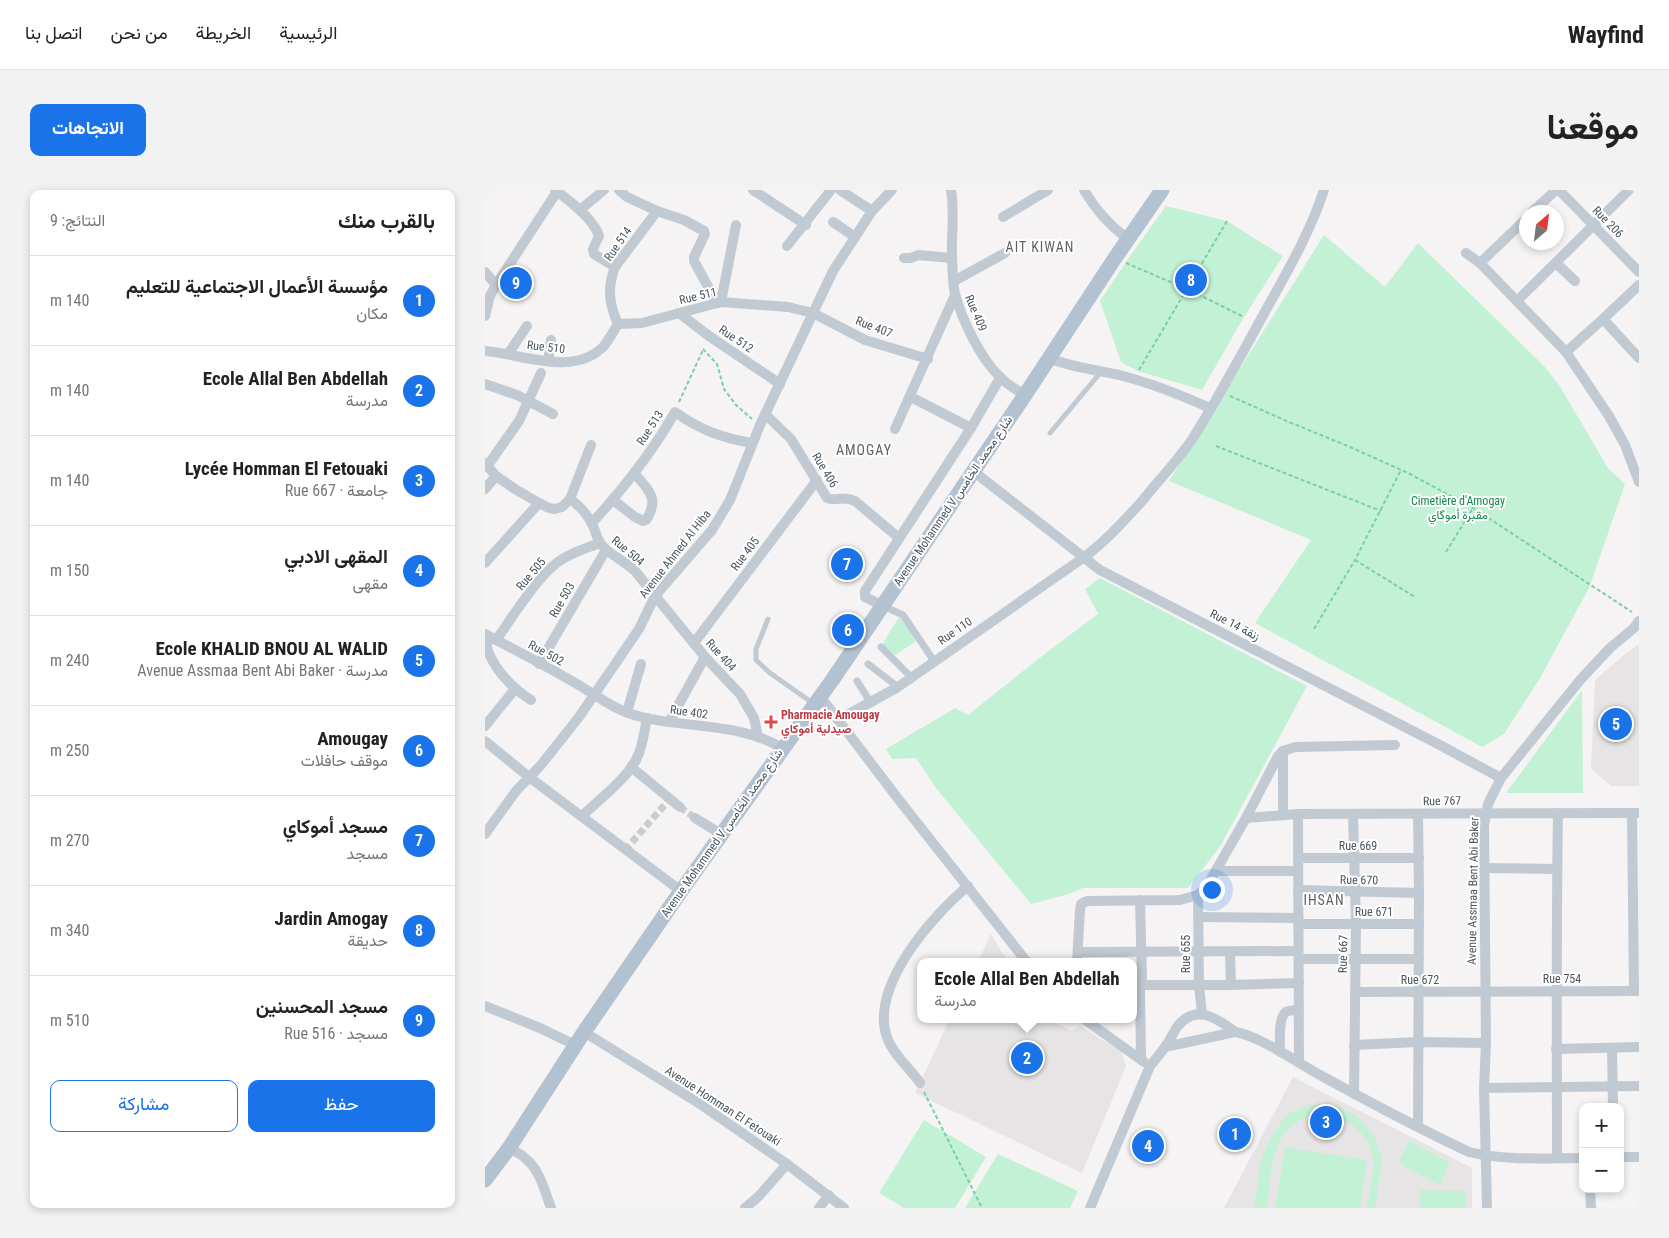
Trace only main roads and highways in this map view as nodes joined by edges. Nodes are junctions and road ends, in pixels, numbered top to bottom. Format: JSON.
{"nodes":[{"id":1,"x":1162,"y":190,"type":"edge"},
{"id":2,"x":485,"y":1180,"type":"edge"}],
"edges":[{"from":1,"to":2,"type":"main road","name":"Avenue Mohammed V شارع محمد الخامس"}]}
